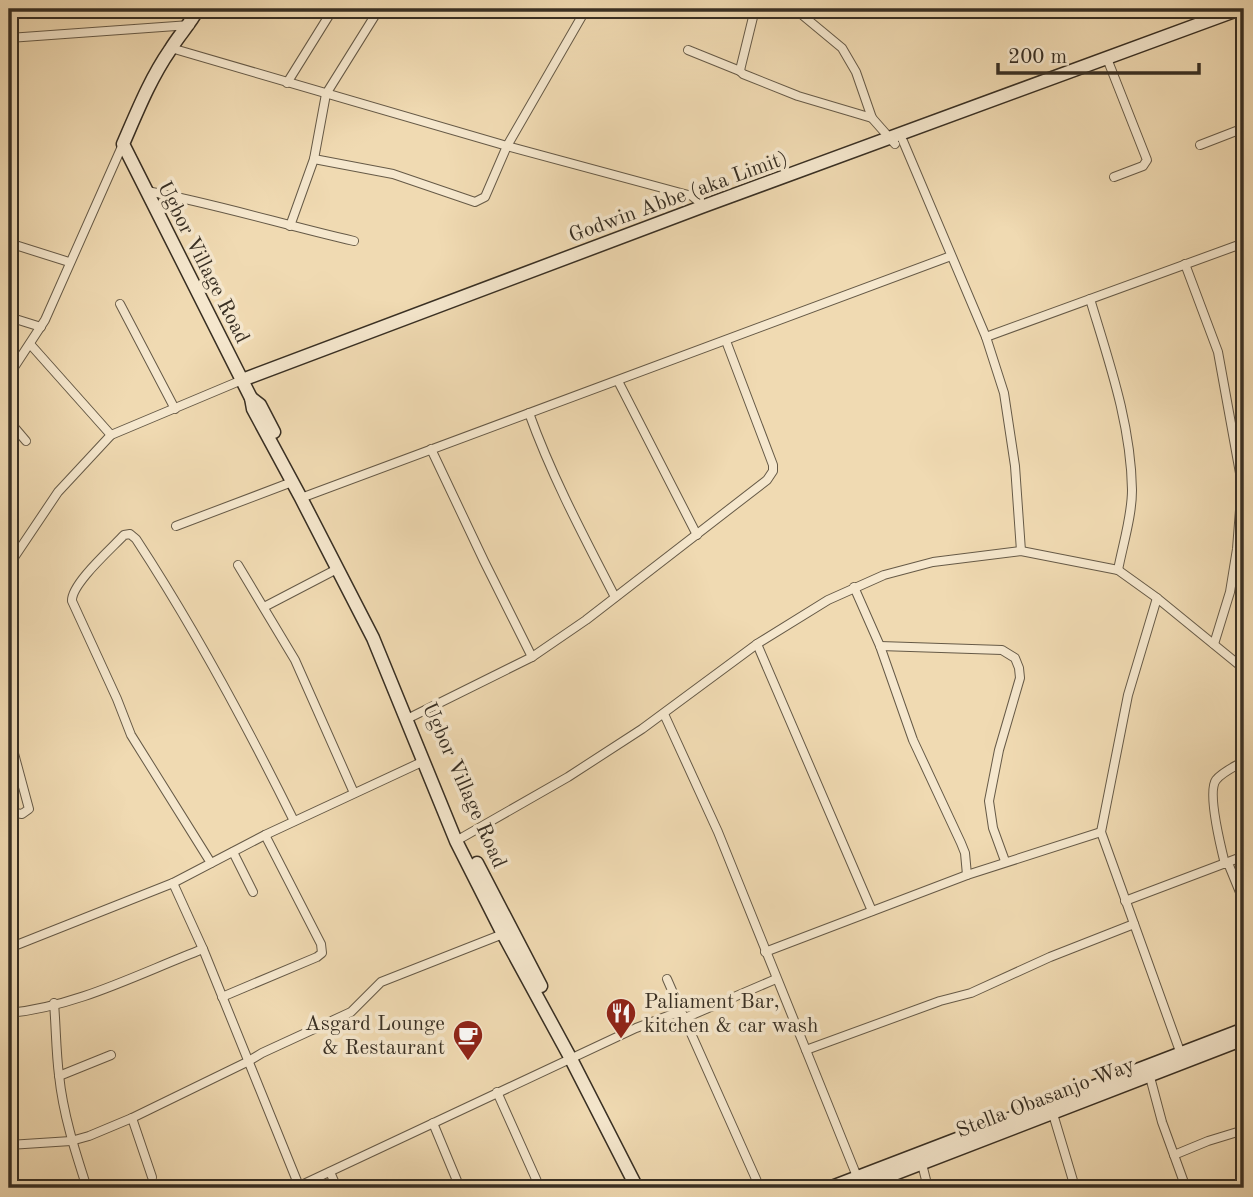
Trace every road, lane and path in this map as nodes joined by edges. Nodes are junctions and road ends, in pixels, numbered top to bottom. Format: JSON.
{"nodes":[{"id":1,"x":198,"y":9,"type":"edge"},
{"id":2,"x":333,"y":9,"type":"edge"},
{"id":3,"x":379,"y":9,"type":"edge"},
{"id":4,"x":586,"y":9,"type":"edge"},
{"id":5,"x":755,"y":9,"type":"edge"},
{"id":6,"x":795,"y":9,"type":"edge"},
{"id":7,"x":1240,"y":9,"type":"edge"},
{"id":8,"x":190,"y":25,"type":"junction"},
{"id":9,"x":9,"y":38,"type":"edge"},
{"id":10,"x":170,"y":48,"type":"junction"},
{"id":11,"x":688,"y":50,"type":"dead end"},
{"id":12,"x":1129,"y":50,"type":"junction"},
{"id":13,"x":1108,"y":61,"type":"junction"},
{"id":14,"x":740,"y":71,"type":"junction"},
{"id":15,"x":288,"y":83,"type":"junction"},
{"id":16,"x":326,"y":94,"type":"junction"},
{"id":17,"x":872,"y":118,"type":"junction"},
{"id":18,"x":1244,"y":128,"type":"edge"},
{"id":19,"x":896,"y":141,"type":"junction"},
{"id":20,"x":123,"y":144,"type":"junction"},
{"id":21,"x":1200,"y":145,"type":"dead end"},
{"id":22,"x":507,"y":146,"type":"junction"},
{"id":23,"x":314,"y":159,"type":"junction"},
{"id":24,"x":1114,"y":177,"type":"dead end"},
{"id":25,"x":147,"y":191,"type":"junction"},
{"id":26,"x":705,"y":208,"type":"junction"},
{"id":27,"x":290,"y":226,"type":"junction"},
{"id":28,"x":354,"y":241,"type":"dead end"},
{"id":29,"x":9,"y":243,"type":"edge"},
{"id":30,"x":1244,"y":243,"type":"edge"},
{"id":31,"x":951,"y":256,"type":"junction"},
{"id":32,"x":69,"y":262,"type":"junction"},
{"id":33,"x":1185,"y":264,"type":"junction"},
{"id":34,"x":1090,"y":299,"type":"junction"},
{"id":35,"x":120,"y":304,"type":"dead end"},
{"id":36,"x":9,"y":317,"type":"edge"},
{"id":37,"x":41,"y":327,"type":"junction"},
{"id":38,"x":986,"y":337,"type":"junction"},
{"id":39,"x":726,"y":341,"type":"junction"},
{"id":40,"x":30,"y":344,"type":"junction"},
{"id":41,"x":9,"y":375,"type":"edge"},
{"id":42,"x":618,"y":381,"type":"junction"},
{"id":43,"x":246,"y":388,"type":"junction"},
{"id":44,"x":175,"y":409,"type":"junction"},
{"id":45,"x":529,"y":414,"type":"junction"},
{"id":46,"x":9,"y":421,"type":"edge"},
{"id":47,"x":111,"y":435,"type":"junction"},
{"id":48,"x":26,"y":441,"type":"dead end"},
{"id":49,"x":431,"y":449,"type":"junction"},
{"id":50,"x":292,"y":482,"type":"junction"},
{"id":51,"x":305,"y":497,"type":"junction"},
{"id":52,"x":176,"y":526,"type":"dead end"},
{"id":53,"x":696,"y":535,"type":"junction"},
{"id":54,"x":1021,"y":551,"type":"junction"},
{"id":55,"x":9,"y":565,"type":"edge"},
{"id":56,"x":239,"y":565,"type":"dead end"},
{"id":57,"x":337,"y":569,"type":"junction"},
{"id":58,"x":1118,"y":570,"type":"junction"},
{"id":59,"x":854,"y":587,"type":"junction"},
{"id":60,"x":615,"y":597,"type":"junction"},
{"id":61,"x":1157,"y":598,"type":"junction"},
{"id":62,"x":264,"y":607,"type":"junction"},
{"id":63,"x":757,"y":644,"type":"junction"},
{"id":64,"x":1214,"y":645,"type":"junction"},
{"id":65,"x":880,"y":646,"type":"junction"},
{"id":66,"x":532,"y":657,"type":"junction"},
{"id":67,"x":1244,"y":669,"type":"edge"},
{"id":68,"x":664,"y":714,"type":"junction"},
{"id":69,"x":410,"y":717,"type":"junction"},
{"id":70,"x":9,"y":735,"type":"edge"},
{"id":71,"x":424,"y":761,"type":"junction"},
{"id":72,"x":1244,"y":761,"type":"edge"},
{"id":73,"x":354,"y":793,"type":"junction"},
{"id":74,"x":9,"y":812,"type":"edge"},
{"id":75,"x":294,"y":821,"type":"junction"},
{"id":76,"x":1101,"y":832,"type":"junction"},
{"id":77,"x":265,"y":835,"type":"junction"},
{"id":78,"x":460,"y":839,"type":"junction"},
{"id":79,"x":233,"y":852,"type":"junction"},
{"id":80,"x":1244,"y":856,"type":"edge"},
{"id":81,"x":1005,"y":861,"type":"junction"},
{"id":82,"x":211,"y":863,"type":"junction"},
{"id":83,"x":1227,"y":863,"type":"junction"},
{"id":84,"x":967,"y":875,"type":"junction"},
{"id":85,"x":173,"y":883,"type":"junction"},
{"id":86,"x":253,"y":891,"type":"dead end"},
{"id":87,"x":1125,"y":901,"type":"junction"},
{"id":88,"x":1244,"y":902,"type":"edge"},
{"id":89,"x":872,"y":911,"type":"junction"},
{"id":90,"x":1133,"y":924,"type":"junction"},
{"id":91,"x":503,"y":934,"type":"junction"},
{"id":92,"x":9,"y":948,"type":"edge"},
{"id":93,"x":203,"y":949,"type":"junction"},
{"id":94,"x":765,"y":952,"type":"junction"},
{"id":95,"x":667,"y":979,"type":"dead end"},
{"id":96,"x":776,"y":979,"type":"junction"},
{"id":97,"x":222,"y":997,"type":"junction"},
{"id":98,"x":54,"y":1003,"type":"junction"},
{"id":99,"x":9,"y":1013,"type":"edge"},
{"id":100,"x":683,"y":1015,"type":"junction"},
{"id":101,"x":1244,"y":1029,"type":"edge"},
{"id":102,"x":1244,"y":1039,"type":"edge"},
{"id":103,"x":806,"y":1049,"type":"junction"},
{"id":104,"x":111,"y":1055,"type":"dead end"},
{"id":105,"x":574,"y":1057,"type":"junction"},
{"id":106,"x":1183,"y":1058,"type":"junction"},
{"id":107,"x":247,"y":1062,"type":"junction"},
{"id":108,"x":59,"y":1076,"type":"junction"},
{"id":109,"x":1150,"y":1077,"type":"junction"},
{"id":110,"x":497,"y":1093,"type":"junction"},
{"id":111,"x":1053,"y":1114,"type":"junction"},
{"id":112,"x":132,"y":1118,"type":"junction"},
{"id":113,"x":433,"y":1123,"type":"junction"},
{"id":114,"x":1244,"y":1130,"type":"edge"},
{"id":115,"x":71,"y":1141,"type":"junction"},
{"id":116,"x":9,"y":1145,"type":"edge"},
{"id":117,"x":1174,"y":1155,"type":"junction"},
{"id":118,"x":922,"y":1164,"type":"junction"},
{"id":119,"x":330,"y":1172,"type":"junction"},
{"id":120,"x":152,"y":1177,"type":"dead end"},
{"id":121,"x":859,"y":1184,"type":"edge"},
{"id":122,"x":1074,"y":1184,"type":"dead end"},
{"id":123,"x":297,"y":1187,"type":"edge"},
{"id":124,"x":87,"y":1188,"type":"edge"},
{"id":125,"x":337,"y":1188,"type":"edge"},
{"id":126,"x":460,"y":1188,"type":"edge"},
{"id":127,"x":540,"y":1188,"type":"edge"},
{"id":128,"x":637,"y":1188,"type":"edge"},
{"id":129,"x":644,"y":1188,"type":"edge"},
{"id":130,"x":760,"y":1188,"type":"edge"},
{"id":131,"x":829,"y":1188,"type":"edge"},
{"id":132,"x":928,"y":1188,"type":"edge"},
{"id":133,"x":1186,"y":1188,"type":"edge"}],
"edges":[{"from":1,"to":8,"type":"street"},
{"from":2,"to":15,"type":"street"},
{"from":3,"to":16,"type":"street"},
{"from":4,"to":22,"type":"street"},
{"from":5,"to":14,"type":"street"},
{"from":6,"to":17,"type":"street"},
{"from":7,"to":12,"type":"street","name":"Godwin Abbe (aka Limit)"},
{"from":8,"to":9,"type":"street"},
{"from":8,"to":10,"type":"street"},
{"from":10,"to":15,"type":"street"},
{"from":10,"to":20,"type":"street"},
{"from":11,"to":14,"type":"street"},
{"from":12,"to":13,"type":"street","name":"Godwin Abbe (aka Limit)"},
{"from":12,"to":19,"type":"street","name":"Godwin Abbe (aka Limit)"},
{"from":13,"to":19,"type":"street","name":"Godwin Abbe (aka Limit)"},
{"from":13,"to":24,"type":"street"},
{"from":14,"to":17,"type":"street"},
{"from":15,"to":16,"type":"street"},
{"from":16,"to":22,"type":"street"},
{"from":16,"to":23,"type":"street"},
{"from":17,"to":19,"type":"street"},
{"from":18,"to":21,"type":"street"},
{"from":19,"to":26,"type":"street","name":"Godwin Abbe (aka Limit)"},
{"from":19,"to":31,"type":"street"},
{"from":20,"to":25,"type":"street","name":"Ugbor Village Road"},
{"from":20,"to":32,"type":"street"},
{"from":22,"to":23,"type":"street"},
{"from":22,"to":26,"type":"street"},
{"from":23,"to":27,"type":"street"},
{"from":25,"to":27,"type":"street"},
{"from":25,"to":43,"type":"street","name":"Ugbor Village Road"},
{"from":26,"to":43,"type":"street","name":"Godwin Abbe (aka Limit)"},
{"from":27,"to":28,"type":"street"},
{"from":29,"to":32,"type":"street"},
{"from":30,"to":33,"type":"street"},
{"from":31,"to":38,"type":"street"},
{"from":31,"to":39,"type":"street"},
{"from":32,"to":37,"type":"street"},
{"from":33,"to":34,"type":"street"},
{"from":33,"to":64,"type":"street"},
{"from":34,"to":38,"type":"street"},
{"from":34,"to":58,"type":"street"},
{"from":35,"to":44,"type":"street"},
{"from":36,"to":37,"type":"street"},
{"from":37,"to":40,"type":"street"},
{"from":38,"to":54,"type":"street"},
{"from":39,"to":42,"type":"street"},
{"from":39,"to":53,"type":"street"},
{"from":40,"to":41,"type":"street"},
{"from":40,"to":47,"type":"street"},
{"from":42,"to":45,"type":"street"},
{"from":42,"to":53,"type":"street"},
{"from":43,"to":44,"type":"street"},
{"from":43,"to":50,"type":"street","name":"Ugbor Village Road"},
{"from":43,"to":51,"type":"street","name":"Ugbor Village Road"},
{"from":44,"to":47,"type":"street"},
{"from":45,"to":49,"type":"street"},
{"from":45,"to":60,"type":"street"},
{"from":46,"to":48,"type":"street"},
{"from":47,"to":55,"type":"street"},
{"from":49,"to":51,"type":"street"},
{"from":49,"to":66,"type":"street"},
{"from":50,"to":51,"type":"street","name":"Ugbor Village Road"},
{"from":50,"to":52,"type":"street"},
{"from":51,"to":57,"type":"street","name":"Ugbor Village Road"},
{"from":51,"to":69,"type":"street","name":"Ugbor Village Road"},
{"from":53,"to":60,"type":"street"},
{"from":54,"to":58,"type":"street"},
{"from":54,"to":59,"type":"street"},
{"from":56,"to":62,"type":"street"},
{"from":57,"to":62,"type":"street"},
{"from":57,"to":69,"type":"street","name":"Ugbor Village Road"},
{"from":58,"to":61,"type":"street"},
{"from":59,"to":63,"type":"street"},
{"from":59,"to":65,"type":"street"},
{"from":60,"to":66,"type":"street"},
{"from":61,"to":64,"type":"street"},
{"from":61,"to":76,"type":"street"},
{"from":62,"to":73,"type":"street"},
{"from":63,"to":68,"type":"street"},
{"from":63,"to":89,"type":"street"},
{"from":64,"to":67,"type":"street"},
{"from":65,"to":81,"type":"street"},
{"from":65,"to":84,"type":"street"},
{"from":66,"to":69,"type":"street"},
{"from":68,"to":78,"type":"street"},
{"from":68,"to":94,"type":"street"},
{"from":69,"to":71,"type":"street","name":"Ugbor Village Road"},
{"from":69,"to":78,"type":"street","name":"Ugbor Village Road"},
{"from":70,"to":74,"type":"street"},
{"from":71,"to":73,"type":"street"},
{"from":71,"to":78,"type":"street","name":"Ugbor Village Road"},
{"from":72,"to":83,"type":"street"},
{"from":73,"to":75,"type":"street"},
{"from":75,"to":77,"type":"street"},
{"from":75,"to":82,"type":"street"},
{"from":76,"to":81,"type":"street"},
{"from":76,"to":87,"type":"street"},
{"from":77,"to":79,"type":"street"},
{"from":77,"to":97,"type":"street"},
{"from":78,"to":91,"type":"street","name":"Ugbor Village Road"},
{"from":78,"to":105,"type":"street","name":"Ugbor Village Road"},
{"from":79,"to":82,"type":"street"},
{"from":79,"to":86,"type":"street"},
{"from":80,"to":83,"type":"street"},
{"from":81,"to":84,"type":"street"},
{"from":82,"to":85,"type":"street"},
{"from":83,"to":87,"type":"street"},
{"from":83,"to":88,"type":"street"},
{"from":84,"to":89,"type":"street"},
{"from":85,"to":92,"type":"street"},
{"from":85,"to":93,"type":"street"},
{"from":87,"to":90,"type":"street"},
{"from":89,"to":94,"type":"street"},
{"from":90,"to":103,"type":"street"},
{"from":90,"to":106,"type":"street"},
{"from":91,"to":105,"type":"street","name":"Ugbor Village Road"},
{"from":91,"to":107,"type":"street"},
{"from":93,"to":97,"type":"street"},
{"from":93,"to":98,"type":"street"},
{"from":94,"to":96,"type":"street"},
{"from":95,"to":100,"type":"street"},
{"from":96,"to":100,"type":"street"},
{"from":96,"to":103,"type":"street"},
{"from":97,"to":107,"type":"street"},
{"from":98,"to":99,"type":"street"},
{"from":98,"to":108,"type":"street"},
{"from":100,"to":105,"type":"street"},
{"from":100,"to":130,"type":"street"},
{"from":101,"to":106,"type":"street"},
{"from":102,"to":106,"type":"street","name":"Stella Obasanjo Way"},
{"from":103,"to":121,"type":"street"},
{"from":104,"to":108,"type":"street"},
{"from":105,"to":110,"type":"street"},
{"from":105,"to":128,"type":"street","name":"Ugbor Village Road"},
{"from":105,"to":129,"type":"street","name":"Ugbor Village Road"},
{"from":106,"to":109,"type":"street","name":"Stella Obasanjo Way"},
{"from":106,"to":121,"type":"street"},
{"from":107,"to":112,"type":"street"},
{"from":107,"to":123,"type":"street"},
{"from":108,"to":115,"type":"street"},
{"from":109,"to":111,"type":"street","name":"Stella Obasanjo Way"},
{"from":109,"to":117,"type":"street"},
{"from":110,"to":113,"type":"street"},
{"from":110,"to":127,"type":"street"},
{"from":111,"to":118,"type":"street","name":"Stella Obasanjo Way"},
{"from":111,"to":122,"type":"street"},
{"from":112,"to":115,"type":"street"},
{"from":112,"to":120,"type":"street"},
{"from":113,"to":119,"type":"street"},
{"from":113,"to":126,"type":"street"},
{"from":114,"to":117,"type":"street"},
{"from":115,"to":116,"type":"street"},
{"from":115,"to":124,"type":"street"},
{"from":117,"to":133,"type":"street"},
{"from":118,"to":121,"type":"street","name":"Stella Obasanjo Way"},
{"from":118,"to":132,"type":"street"},
{"from":119,"to":123,"type":"street"},
{"from":119,"to":125,"type":"street"},
{"from":121,"to":131,"type":"street"}]}
